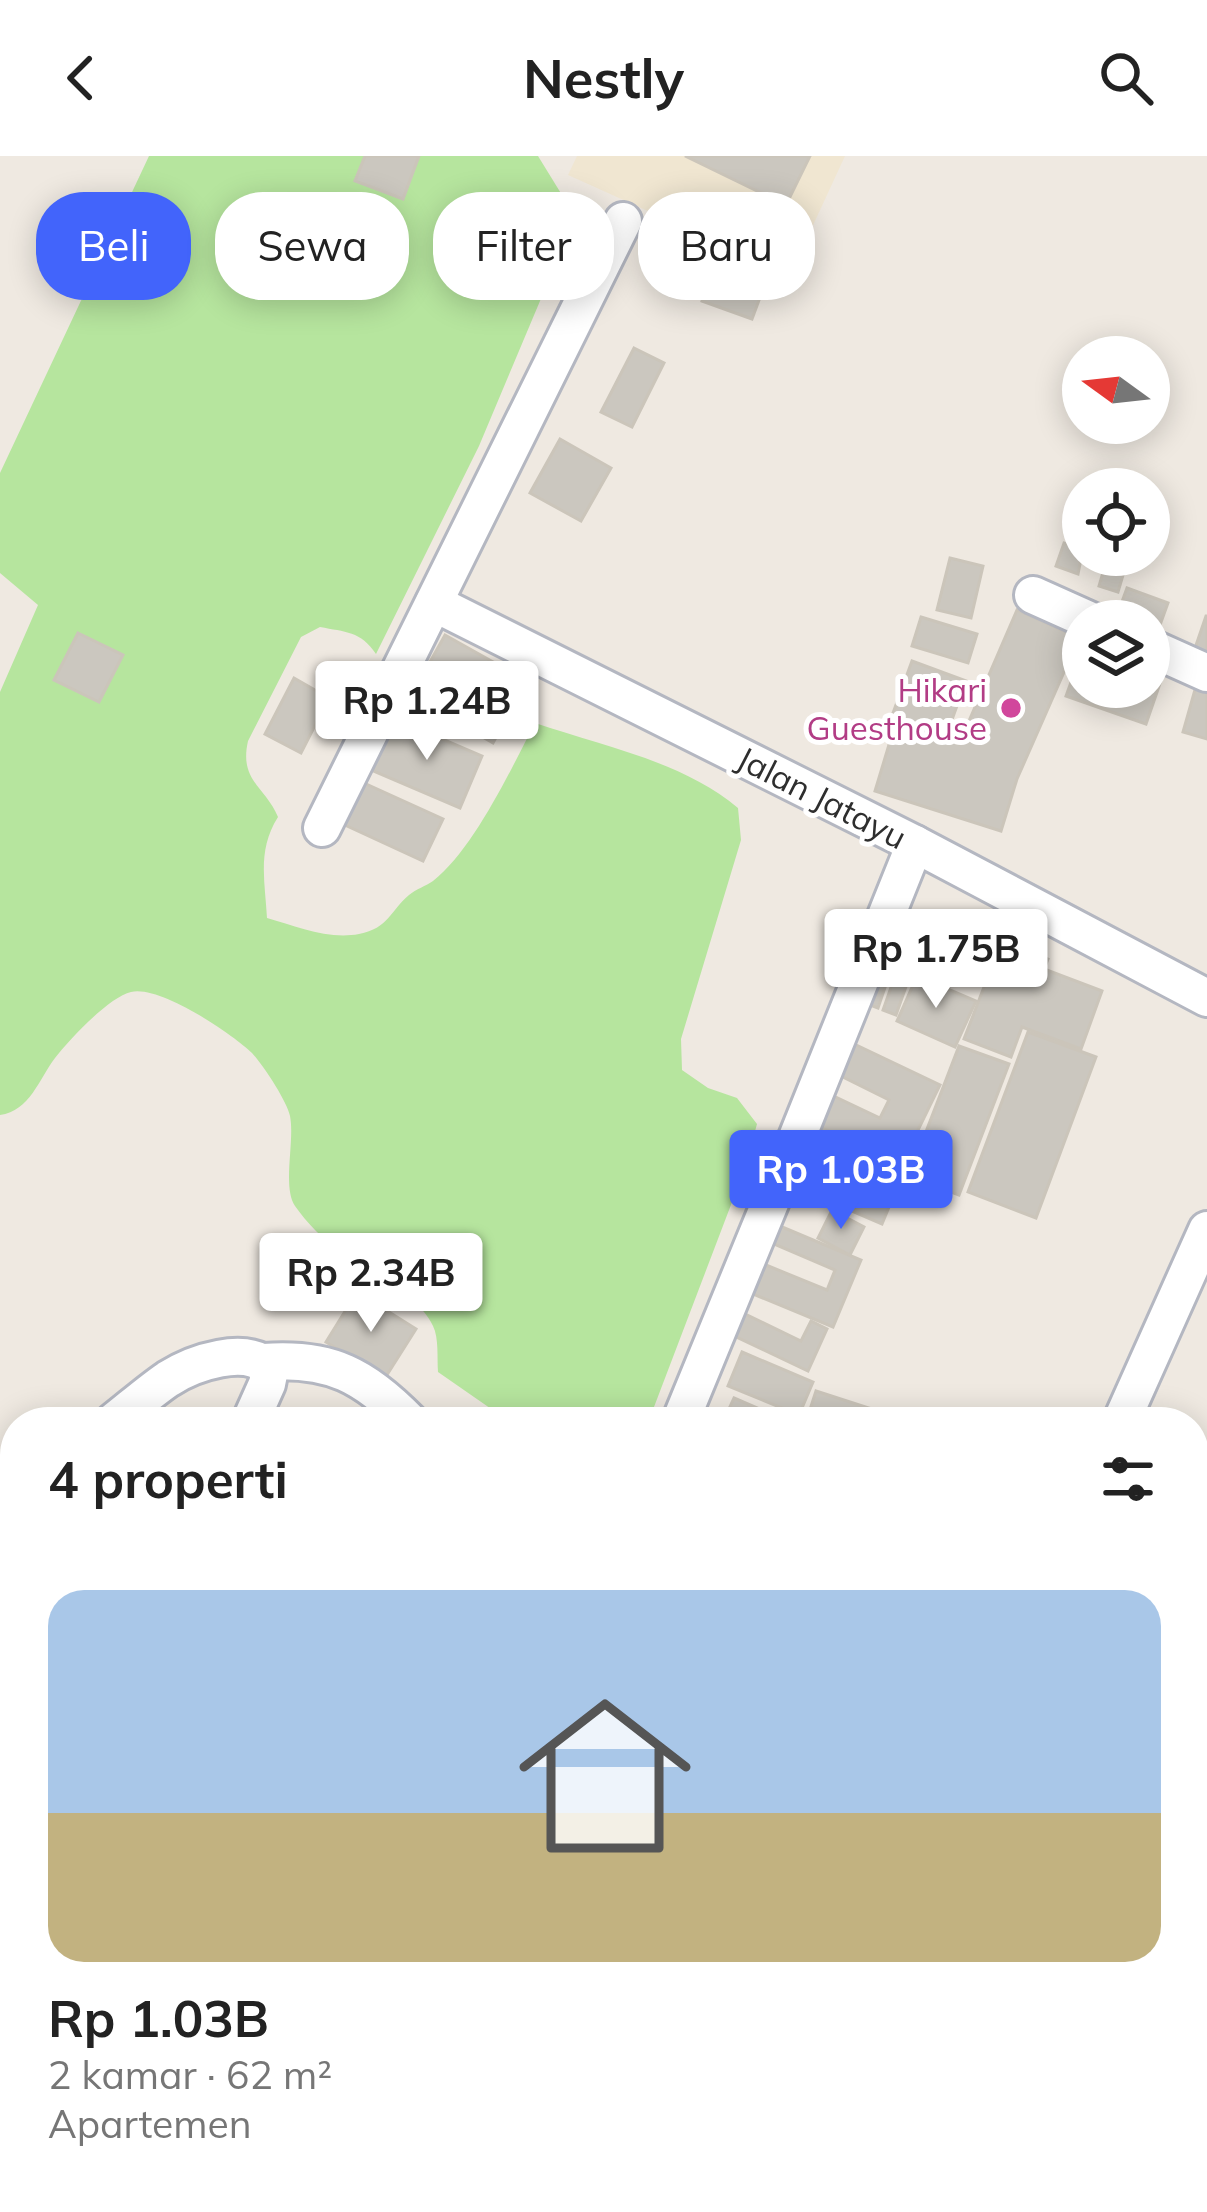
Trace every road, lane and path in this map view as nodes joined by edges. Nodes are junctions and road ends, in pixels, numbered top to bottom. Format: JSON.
{"nodes":[{"id":1,"x":623,"y":221,"type":"dead end"},
{"id":2,"x":1033,"y":595,"type":"dead end"},
{"id":3,"x":434,"y":603,"type":"junction"},
{"id":4,"x":1062,"y":608,"type":"edge"},
{"id":5,"x":1170,"y":656,"type":"edge"},
{"id":6,"x":1207,"y":673,"type":"edge"},
{"id":7,"x":322,"y":828,"type":"dead end"},
{"id":8,"x":915,"y":844,"type":"junction"},
{"id":9,"x":1207,"y":998,"type":"edge"},
{"id":10,"x":1207,"y":1230,"type":"edge"},
{"id":11,"x":264,"y":1362,"type":"junction"},
{"id":12,"x":132,"y":1407,"type":"edge"},
{"id":13,"x":257,"y":1407,"type":"edge"},
{"id":14,"x":396,"y":1407,"type":"edge"},
{"id":15,"x":686,"y":1407,"type":"edge"},
{"id":16,"x":1128,"y":1407,"type":"edge"}],
"edges":[{"from":1,"to":3,"type":"street"},
{"from":2,"to":4,"type":"street"},
{"from":3,"to":7,"type":"street"},
{"from":3,"to":8,"type":"street","name":"Jalan Jatayu"},
{"from":5,"to":6,"type":"street"},
{"from":8,"to":9,"type":"street","name":"Jalan Jatayu"},
{"from":8,"to":15,"type":"street"},
{"from":10,"to":16,"type":"street"},
{"from":11,"to":12,"type":"street"},
{"from":11,"to":13,"type":"street"},
{"from":11,"to":14,"type":"street"}]}
